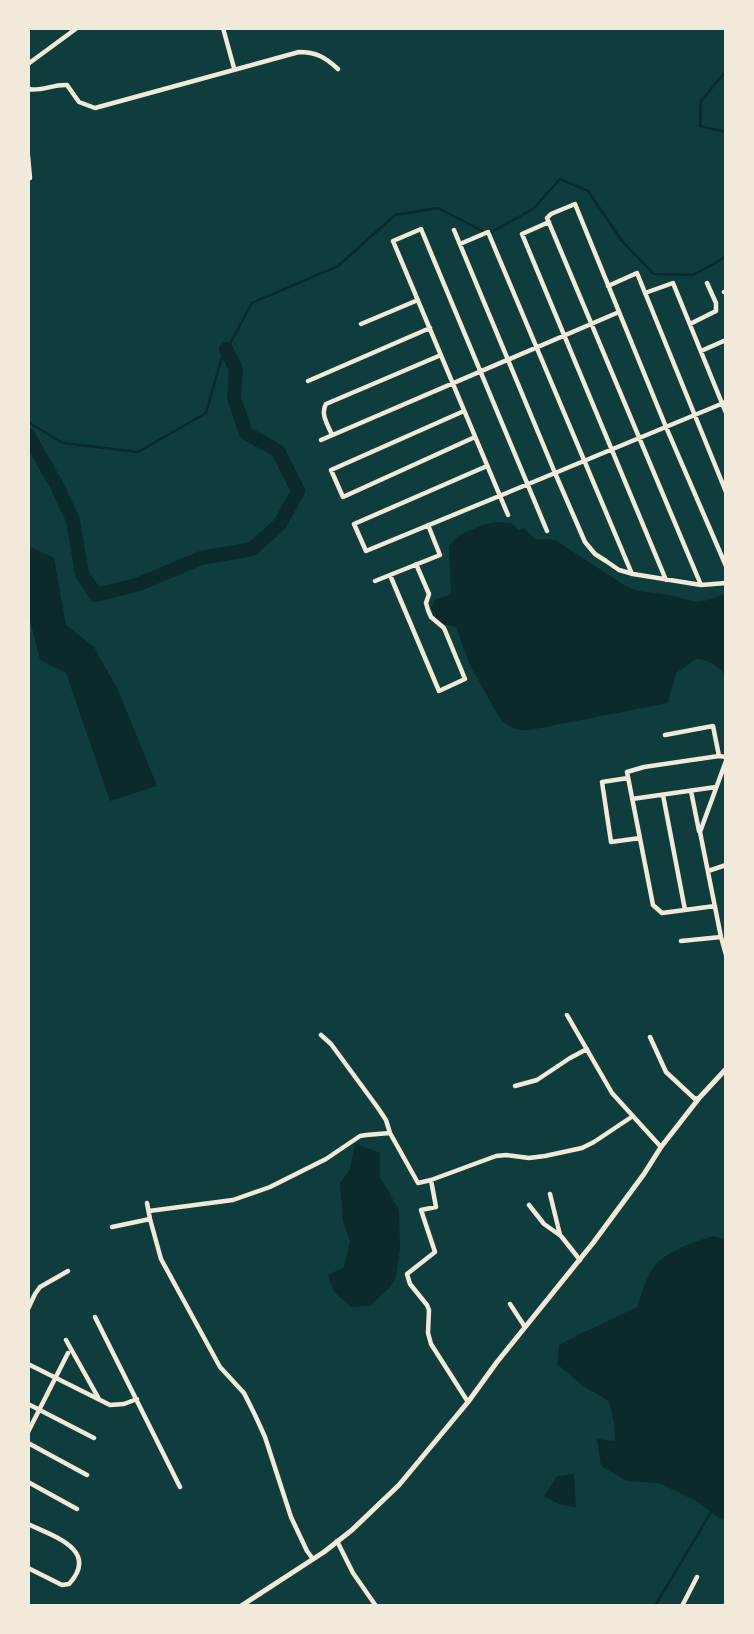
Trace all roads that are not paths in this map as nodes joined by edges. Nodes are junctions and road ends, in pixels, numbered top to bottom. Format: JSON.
{"nodes":[{"id":1,"x":78,"y":28,"type":"edge"},
{"id":2,"x":223,"y":28,"type":"edge"},
{"id":3,"x":28,"y":64,"type":"edge"},
{"id":4,"x":234,"y":68,"type":"junction"},
{"id":5,"x":338,"y":69,"type":"dead end"},
{"id":6,"x":28,"y":89,"type":"edge"},
{"id":7,"x":28,"y":156,"type":"edge"},
{"id":8,"x":30,"y":178,"type":"dead end"},
{"id":9,"x":549,"y":222,"type":"junction"},
{"id":10,"x":454,"y":230,"type":"dead end"},
{"id":11,"x":460,"y":244,"type":"junction"},
{"id":12,"x":707,"y":283,"type":"dead end"},
{"id":13,"x":608,"y":286,"type":"junction"},
{"id":14,"x":645,"y":293,"type":"junction"},
{"id":15,"x":418,"y":300,"type":"junction"},
{"id":16,"x":619,"y":312,"type":"junction"},
{"id":17,"x":591,"y":323,"type":"junction"},
{"id":18,"x":360,"y":324,"type":"dead end"},
{"id":19,"x":690,"y":324,"type":"junction"},
{"id":20,"x":430,"y":328,"type":"junction"},
{"id":21,"x":564,"y":335,"type":"junction"},
{"id":22,"x":726,"y":340,"type":"edge"},
{"id":23,"x":537,"y":347,"type":"junction"},
{"id":24,"x":701,"y":351,"type":"junction"},
{"id":25,"x":441,"y":355,"type":"junction"},
{"id":26,"x":508,"y":359,"type":"junction"},
{"id":27,"x":480,"y":371,"type":"junction"},
{"id":28,"x":308,"y":381,"type":"dead end"},
{"id":29,"x":453,"y":383,"type":"junction"},
{"id":30,"x":724,"y":403,"type":"edge"},
{"id":31,"x":464,"y":411,"type":"junction"},
{"id":32,"x":726,"y":413,"type":"edge"},
{"id":33,"x":694,"y":416,"type":"junction"},
{"id":34,"x":666,"y":427,"type":"junction"},
{"id":35,"x":332,"y":435,"type":"junction"},
{"id":36,"x":475,"y":437,"type":"junction"},
{"id":37,"x":639,"y":439,"type":"junction"},
{"id":38,"x":321,"y":440,"type":"dead end"},
{"id":39,"x":612,"y":450,"type":"junction"},
{"id":40,"x":585,"y":461,"type":"junction"},
{"id":41,"x":487,"y":466,"type":"junction"},
{"id":42,"x":555,"y":474,"type":"junction"},
{"id":43,"x":527,"y":485,"type":"junction"},
{"id":44,"x":726,"y":492,"type":"edge"},
{"id":45,"x":500,"y":496,"type":"junction"},
{"id":46,"x":508,"y":515,"type":"dead end"},
{"id":47,"x":428,"y":525,"type":"junction"},
{"id":48,"x":547,"y":531,"type":"dead end"},
{"id":49,"x":416,"y":564,"type":"junction"},
{"id":50,"x":726,"y":566,"type":"edge"},
{"id":51,"x":390,"y":575,"type":"junction"},
{"id":52,"x":632,"y":575,"type":"junction"},
{"id":53,"x":375,"y":581,"type":"dead end"},
{"id":54,"x":667,"y":581,"type":"junction"},
{"id":55,"x":726,"y":583,"type":"edge"},
{"id":56,"x":701,"y":585,"type":"junction"},
{"id":57,"x":666,"y":735,"type":"dead end"},
{"id":58,"x":719,"y":756,"type":"junction"},
{"id":59,"x":726,"y":759,"type":"edge"},
{"id":60,"x":628,"y":778,"type":"junction"},
{"id":61,"x":716,"y":787,"type":"junction"},
{"id":62,"x":691,"y":791,"type":"junction"},
{"id":63,"x":663,"y":795,"type":"junction"},
{"id":64,"x":632,"y":799,"type":"junction"},
{"id":65,"x":699,"y":832,"type":"junction"},
{"id":66,"x":640,"y":838,"type":"junction"},
{"id":67,"x":726,"y":865,"type":"edge"},
{"id":68,"x":708,"y":871,"type":"junction"},
{"id":69,"x":715,"y":906,"type":"junction"},
{"id":70,"x":685,"y":911,"type":"junction"},
{"id":71,"x":721,"y":937,"type":"junction"},
{"id":72,"x":681,"y":942,"type":"dead end"},
{"id":73,"x":726,"y":955,"type":"edge"},
{"id":74,"x":567,"y":1016,"type":"dead end"},
{"id":75,"x":321,"y":1035,"type":"dead end"},
{"id":76,"x":650,"y":1037,"type":"dead end"},
{"id":77,"x":587,"y":1049,"type":"junction"},
{"id":78,"x":726,"y":1069,"type":"edge"},
{"id":79,"x":515,"y":1086,"type":"dead end"},
{"id":80,"x":699,"y":1097,"type":"junction"},
{"id":81,"x":633,"y":1116,"type":"junction"},
{"id":82,"x":390,"y":1133,"type":"junction"},
{"id":83,"x":661,"y":1147,"type":"junction"},
{"id":84,"x":431,"y":1180,"type":"junction"},
{"id":85,"x":550,"y":1194,"type":"dead end"},
{"id":86,"x":147,"y":1203,"type":"dead end"},
{"id":87,"x":528,"y":1205,"type":"dead end"},
{"id":88,"x":149,"y":1211,"type":"junction"},
{"id":89,"x":150,"y":1219,"type":"junction"},
{"id":90,"x":112,"y":1227,"type":"dead end"},
{"id":91,"x":561,"y":1236,"type":"junction"},
{"id":92,"x":580,"y":1260,"type":"junction"},
{"id":93,"x":68,"y":1271,"type":"dead end"},
{"id":94,"x":510,"y":1304,"type":"dead end"},
{"id":95,"x":28,"y":1309,"type":"edge"},
{"id":96,"x":95,"y":1317,"type":"dead end"},
{"id":97,"x":525,"y":1327,"type":"junction"},
{"id":98,"x":66,"y":1340,"type":"dead end"},
{"id":99,"x":68,"y":1353,"type":"dead end"},
{"id":100,"x":28,"y":1364,"type":"edge"},
{"id":101,"x":55,"y":1378,"type":"junction"},
{"id":102,"x":99,"y":1399,"type":"junction"},
{"id":103,"x":136,"y":1399,"type":"junction"},
{"id":104,"x":468,"y":1402,"type":"junction"},
{"id":105,"x":28,"y":1404,"type":"edge"},
{"id":106,"x":40,"y":1410,"type":"junction"},
{"id":107,"x":28,"y":1432,"type":"edge"},
{"id":108,"x":94,"y":1438,"type":"dead end"},
{"id":109,"x":28,"y":1444,"type":"edge"},
{"id":110,"x":87,"y":1475,"type":"dead end"},
{"id":111,"x":28,"y":1482,"type":"edge"},
{"id":112,"x":180,"y":1487,"type":"dead end"},
{"id":113,"x":77,"y":1509,"type":"dead end"},
{"id":114,"x":28,"y":1524,"type":"edge"},
{"id":115,"x":337,"y":1541,"type":"junction"},
{"id":116,"x":313,"y":1559,"type":"junction"},
{"id":117,"x":28,"y":1568,"type":"edge"},
{"id":118,"x":697,"y":1577,"type":"dead end"},
{"id":119,"x":241,"y":1606,"type":"edge"},
{"id":120,"x":376,"y":1606,"type":"edge"},
{"id":121,"x":682,"y":1606,"type":"edge"}],
"edges":[{"from":1,"to":3,"type":"street"},
{"from":2,"to":4,"type":"street"},
{"from":4,"to":5,"type":"street"},
{"from":4,"to":6,"type":"street"},
{"from":7,"to":8,"type":"street"},
{"from":9,"to":13,"type":"street"},
{"from":9,"to":17,"type":"street"},
{"from":9,"to":21,"type":"street"},
{"from":10,"to":11,"type":"street"},
{"from":11,"to":23,"type":"street"},
{"from":11,"to":26,"type":"street"},
{"from":12,"to":19,"type":"street"},
{"from":13,"to":14,"type":"street"},
{"from":13,"to":16,"type":"street"},
{"from":14,"to":19,"type":"street"},
{"from":14,"to":33,"type":"street"},
{"from":15,"to":18,"type":"street"},
{"from":15,"to":20,"type":"street"},
{"from":15,"to":27,"type":"street"},
{"from":16,"to":17,"type":"street"},
{"from":16,"to":34,"type":"street"},
{"from":17,"to":21,"type":"street"},
{"from":17,"to":37,"type":"street"},
{"from":19,"to":24,"type":"street"},
{"from":20,"to":25,"type":"street"},
{"from":20,"to":28,"type":"street"},
{"from":21,"to":23,"type":"street"},
{"from":21,"to":39,"type":"street"},
{"from":22,"to":24,"type":"street"},
{"from":23,"to":26,"type":"street"},
{"from":23,"to":40,"type":"street"},
{"from":24,"to":30,"type":"street"},
{"from":25,"to":29,"type":"street"},
{"from":25,"to":35,"type":"street"},
{"from":26,"to":27,"type":"street"},
{"from":26,"to":42,"type":"street"},
{"from":27,"to":29,"type":"street"},
{"from":27,"to":43,"type":"street"},
{"from":29,"to":31,"type":"street"},
{"from":29,"to":35,"type":"street"},
{"from":30,"to":32,"type":"street"},
{"from":30,"to":33,"type":"street"},
{"from":31,"to":36,"type":"street"},
{"from":31,"to":36,"type":"street"},
{"from":33,"to":34,"type":"street"},
{"from":33,"to":44,"type":"street"},
{"from":34,"to":37,"type":"street"},
{"from":34,"to":50,"type":"street"},
{"from":35,"to":38,"type":"street"},
{"from":36,"to":41,"type":"street"},
{"from":37,"to":39,"type":"street"},
{"from":37,"to":56,"type":"street"},
{"from":39,"to":40,"type":"street"},
{"from":39,"to":54,"type":"street"},
{"from":40,"to":42,"type":"street"},
{"from":40,"to":52,"type":"street"},
{"from":41,"to":45,"type":"street"},
{"from":41,"to":47,"type":"street"},
{"from":42,"to":43,"type":"street"},
{"from":42,"to":52,"type":"street"},
{"from":43,"to":45,"type":"street"},
{"from":43,"to":48,"type":"street"},
{"from":45,"to":46,"type":"street"},
{"from":45,"to":47,"type":"street"},
{"from":47,"to":49,"type":"street"},
{"from":49,"to":51,"type":"street"},
{"from":49,"to":51,"type":"street"},
{"from":51,"to":53,"type":"street"},
{"from":52,"to":54,"type":"street"},
{"from":54,"to":56,"type":"street"},
{"from":55,"to":56,"type":"street"},
{"from":57,"to":58,"type":"street"},
{"from":58,"to":59,"type":"street"},
{"from":58,"to":60,"type":"street"},
{"from":59,"to":61,"type":"street"},
{"from":60,"to":64,"type":"street"},
{"from":60,"to":66,"type":"street"},
{"from":61,"to":62,"type":"street"},
{"from":61,"to":65,"type":"street"},
{"from":62,"to":63,"type":"street"},
{"from":62,"to":65,"type":"street"},
{"from":63,"to":64,"type":"street"},
{"from":63,"to":70,"type":"street"},
{"from":64,"to":66,"type":"street"},
{"from":65,"to":68,"type":"street"},
{"from":66,"to":70,"type":"street"},
{"from":67,"to":68,"type":"street"},
{"from":68,"to":69,"type":"street"},
{"from":69,"to":70,"type":"street"},
{"from":69,"to":71,"type":"street"},
{"from":71,"to":72,"type":"street"},
{"from":71,"to":73,"type":"street"},
{"from":74,"to":77,"type":"street"},
{"from":75,"to":82,"type":"street"},
{"from":76,"to":80,"type":"street"},
{"from":77,"to":79,"type":"street"},
{"from":77,"to":81,"type":"street"},
{"from":78,"to":80,"type":"street"},
{"from":80,"to":83,"type":"street"},
{"from":81,"to":83,"type":"street"},
{"from":81,"to":84,"type":"street"},
{"from":82,"to":84,"type":"street"},
{"from":82,"to":88,"type":"street"},
{"from":83,"to":92,"type":"street"},
{"from":84,"to":104,"type":"street"},
{"from":85,"to":91,"type":"street"},
{"from":86,"to":88,"type":"street"},
{"from":87,"to":91,"type":"street"},
{"from":88,"to":89,"type":"street"},
{"from":89,"to":90,"type":"street"},
{"from":89,"to":116,"type":"street"},
{"from":91,"to":92,"type":"street"},
{"from":92,"to":97,"type":"street"},
{"from":93,"to":95,"type":"street"},
{"from":94,"to":97,"type":"street"},
{"from":96,"to":103,"type":"street"},
{"from":97,"to":104,"type":"street"},
{"from":98,"to":102,"type":"street"},
{"from":99,"to":101,"type":"street"},
{"from":100,"to":101,"type":"street"},
{"from":101,"to":102,"type":"street"},
{"from":101,"to":106,"type":"street"},
{"from":102,"to":103,"type":"street"},
{"from":103,"to":112,"type":"street"},
{"from":104,"to":115,"type":"street"},
{"from":105,"to":106,"type":"street"},
{"from":106,"to":107,"type":"street"},
{"from":106,"to":108,"type":"street"},
{"from":109,"to":110,"type":"street"},
{"from":111,"to":113,"type":"street"},
{"from":114,"to":117,"type":"street"},
{"from":115,"to":116,"type":"street"},
{"from":115,"to":120,"type":"street"},
{"from":116,"to":119,"type":"street"},
{"from":118,"to":121,"type":"street"}]}
